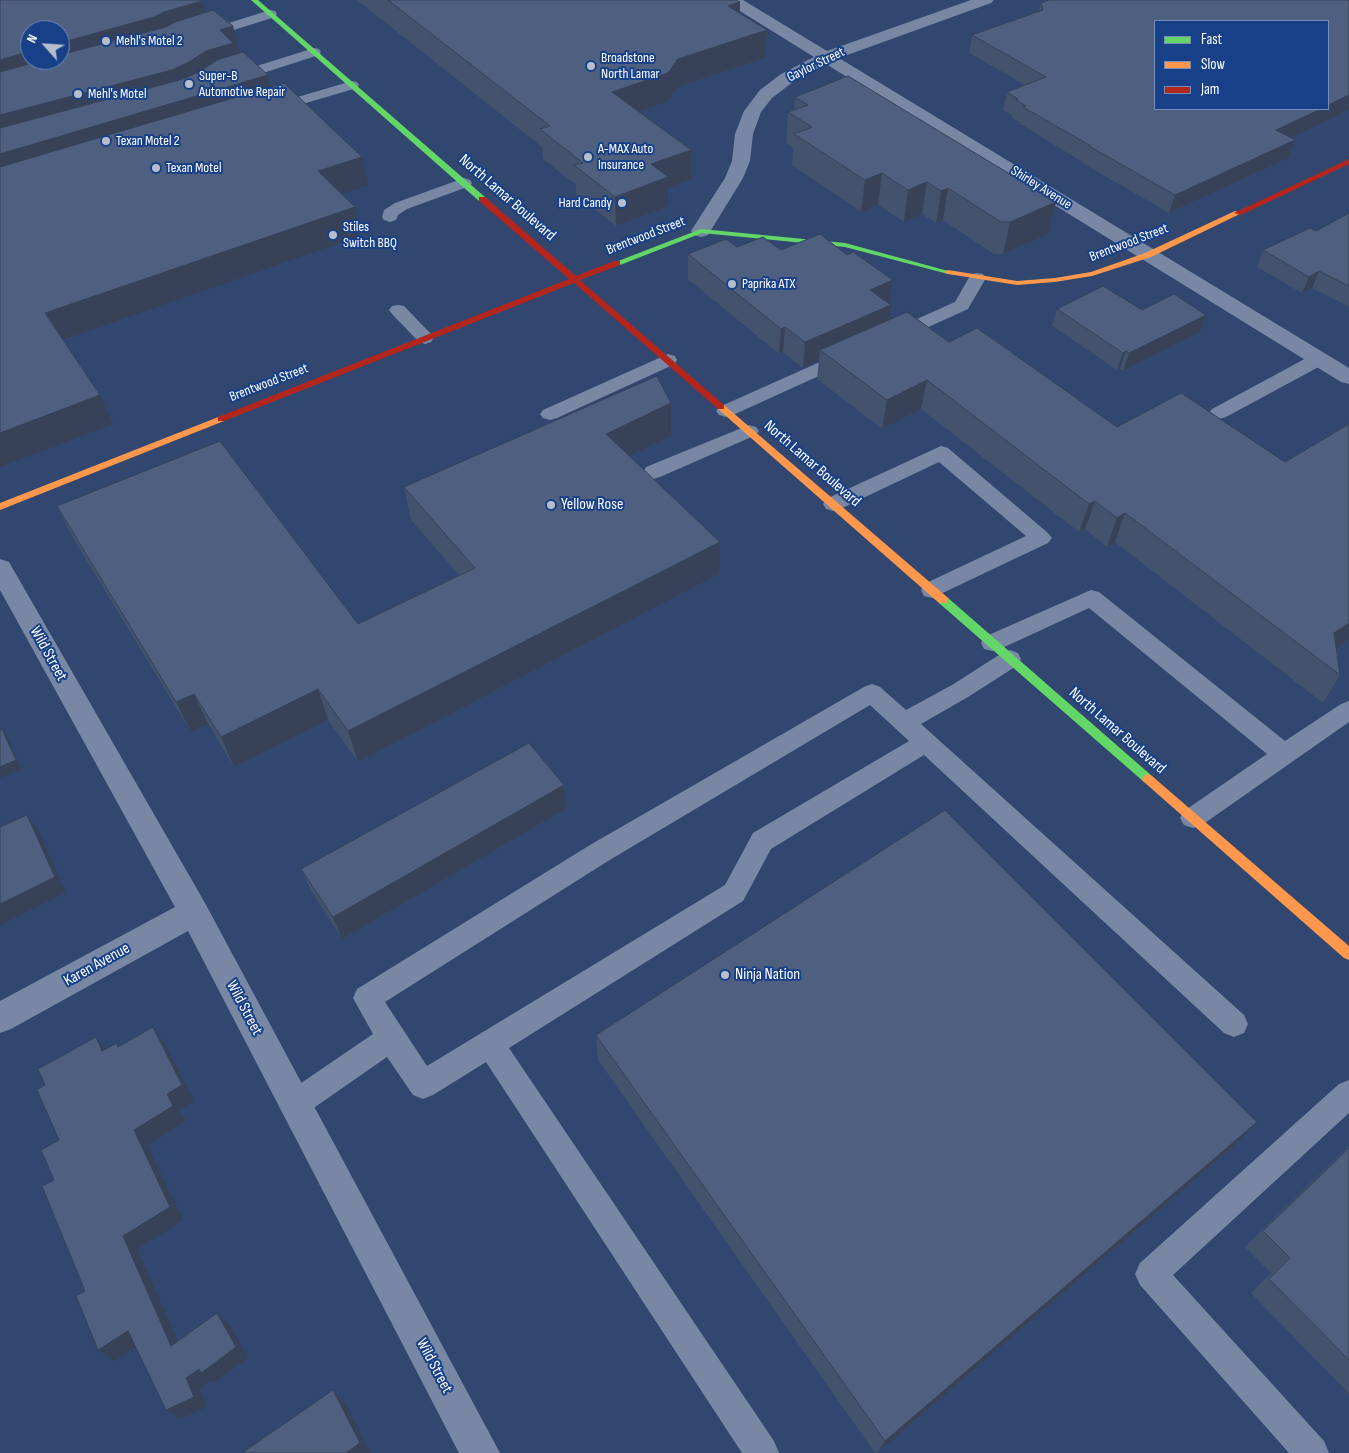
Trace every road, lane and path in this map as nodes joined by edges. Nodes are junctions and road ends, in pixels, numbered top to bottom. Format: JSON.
{"nodes":[{"id":1,"x":732,"y":0,"type":"edge"},
{"id":2,"x":986,"y":0,"type":"edge"},
{"id":3,"x":257,"y":1,"type":"edge"},
{"id":4,"x":270,"y":14,"type":"junction"},
{"id":5,"x":186,"y":41,"type":"edge"},
{"id":6,"x":314,"y":52,"type":"junction"},
{"id":7,"x":827,"y":57,"type":"junction"},
{"id":8,"x":219,"y":83,"type":"edge"},
{"id":9,"x":352,"y":85,"type":"junction"},
{"id":10,"x":256,"y":114,"type":"edge"},
{"id":11,"x":1349,"y":161,"type":"edge"},
{"id":12,"x":464,"y":183,"type":"junction"},
{"id":13,"x":390,"y":217,"type":"dead end"},
{"id":14,"x":701,"y":231,"type":"junction"},
{"id":15,"x":1148,"y":255,"type":"junction"},
{"id":16,"x":977,"y":278,"type":"junction"},
{"id":17,"x":574,"y":279,"type":"junction"},
{"id":18,"x":398,"y":310,"type":"dead end"},
{"id":19,"x":425,"y":338,"type":"junction"},
{"id":20,"x":1319,"y":359,"type":"junction"},
{"id":21,"x":668,"y":360,"type":"junction"},
{"id":22,"x":1349,"y":377,"type":"edge"},
{"id":23,"x":726,"y":411,"type":"junction"},
{"id":24,"x":1219,"y":413,"type":"dead end"},
{"id":25,"x":550,"y":414,"type":"dead end"},
{"id":26,"x":749,"y":431,"type":"junction"},
{"id":27,"x":652,"y":472,"type":"dead end"},
{"id":28,"x":833,"y":504,"type":"junction"},
{"id":29,"x":0,"y":507,"type":"edge"},
{"id":30,"x":0,"y":568,"type":"edge"},
{"id":31,"x":932,"y":590,"type":"junction"},
{"id":32,"x":992,"y":643,"type":"junction"},
{"id":33,"x":1010,"y":659,"type":"junction"},
{"id":34,"x":1349,"y":710,"type":"edge"},
{"id":35,"x":904,"y":722,"type":"junction"},
{"id":36,"x":926,"y":742,"type":"junction"},
{"id":37,"x":1285,"y":755,"type":"junction"},
{"id":38,"x":1193,"y":818,"type":"junction"},
{"id":39,"x":194,"y":912,"type":"junction"},
{"id":40,"x":1349,"y":954,"type":"edge"},
{"id":41,"x":0,"y":1018,"type":"edge"},
{"id":42,"x":1234,"y":1024,"type":"dead end"},
{"id":43,"x":391,"y":1038,"type":"junction"},
{"id":44,"x":490,"y":1044,"type":"junction"},
{"id":45,"x":1349,"y":1094,"type":"edge"},
{"id":46,"x":295,"y":1104,"type":"junction"},
{"id":47,"x":480,"y":1453,"type":"edge"},
{"id":48,"x":762,"y":1453,"type":"edge"},
{"id":49,"x":1312,"y":1453,"type":"edge"}],
"edges":[{"from":1,"to":7,"type":"street","name":"Shirley Avenue"},
{"from":2,"to":7,"type":"street","name":"Gaylor Street"},
{"from":3,"to":4,"type":"main road","name":"North Lamar Boulevard"},
{"from":4,"to":5,"type":"lane"},
{"from":4,"to":6,"type":"main road","name":"North Lamar Boulevard"},
{"from":6,"to":8,"type":"lane"},
{"from":6,"to":9,"type":"main road","name":"North Lamar Boulevard"},
{"from":7,"to":14,"type":"street","name":"Gaylor Street"},
{"from":7,"to":15,"type":"street","name":"Shirley Avenue"},
{"from":9,"to":10,"type":"lane"},
{"from":9,"to":12,"type":"main road","name":"North Lamar Boulevard"},
{"from":11,"to":15,"type":"main road","name":"Brentwood Street"},
{"from":12,"to":13,"type":"lane"},
{"from":12,"to":17,"type":"main road","name":"North Lamar Boulevard"},
{"from":14,"to":16,"type":"main road","name":"Brentwood Street"},
{"from":14,"to":17,"type":"main road","name":"Brentwood Street"},
{"from":15,"to":16,"type":"main road","name":"Brentwood Street"},
{"from":15,"to":20,"type":"street","name":"Shirley Avenue"},
{"from":16,"to":23,"type":"lane"},
{"from":17,"to":19,"type":"main road","name":"Brentwood Street"},
{"from":17,"to":21,"type":"main road","name":"North Lamar Boulevard"},
{"from":18,"to":19,"type":"lane"},
{"from":19,"to":29,"type":"main road","name":"Brentwood Street"},
{"from":20,"to":22,"type":"street","name":"Shirley Avenue"},
{"from":20,"to":24,"type":"lane"},
{"from":21,"to":23,"type":"main road","name":"North Lamar Boulevard"},
{"from":21,"to":25,"type":"lane"},
{"from":23,"to":26,"type":"main road","name":"North Lamar Boulevard"},
{"from":26,"to":27,"type":"lane"},
{"from":26,"to":28,"type":"main road","name":"North Lamar Boulevard"},
{"from":28,"to":31,"type":"main road","name":"North Lamar Boulevard"},
{"from":28,"to":31,"type":"lane"},
{"from":30,"to":39,"type":"street","name":"Wild Street"},
{"from":31,"to":32,"type":"main road","name":"North Lamar Boulevard"},
{"from":32,"to":33,"type":"main road","name":"North Lamar Boulevard"},
{"from":32,"to":37,"type":"lane"},
{"from":33,"to":35,"type":"lane"},
{"from":33,"to":38,"type":"main road","name":"North Lamar Boulevard"},
{"from":34,"to":37,"type":"lane"},
{"from":35,"to":36,"type":"lane"},
{"from":35,"to":43,"type":"lane"},
{"from":36,"to":42,"type":"lane"},
{"from":36,"to":44,"type":"lane"},
{"from":37,"to":38,"type":"lane"},
{"from":38,"to":40,"type":"main road","name":"North Lamar Boulevard"},
{"from":39,"to":41,"type":"street","name":"Karen Avenue"},
{"from":39,"to":46,"type":"street","name":"Wild Street"},
{"from":43,"to":44,"type":"lane"},
{"from":43,"to":46,"type":"lane"},
{"from":44,"to":48,"type":"lane"},
{"from":45,"to":49,"type":"lane"},
{"from":46,"to":47,"type":"street","name":"Wild Street"}]}
